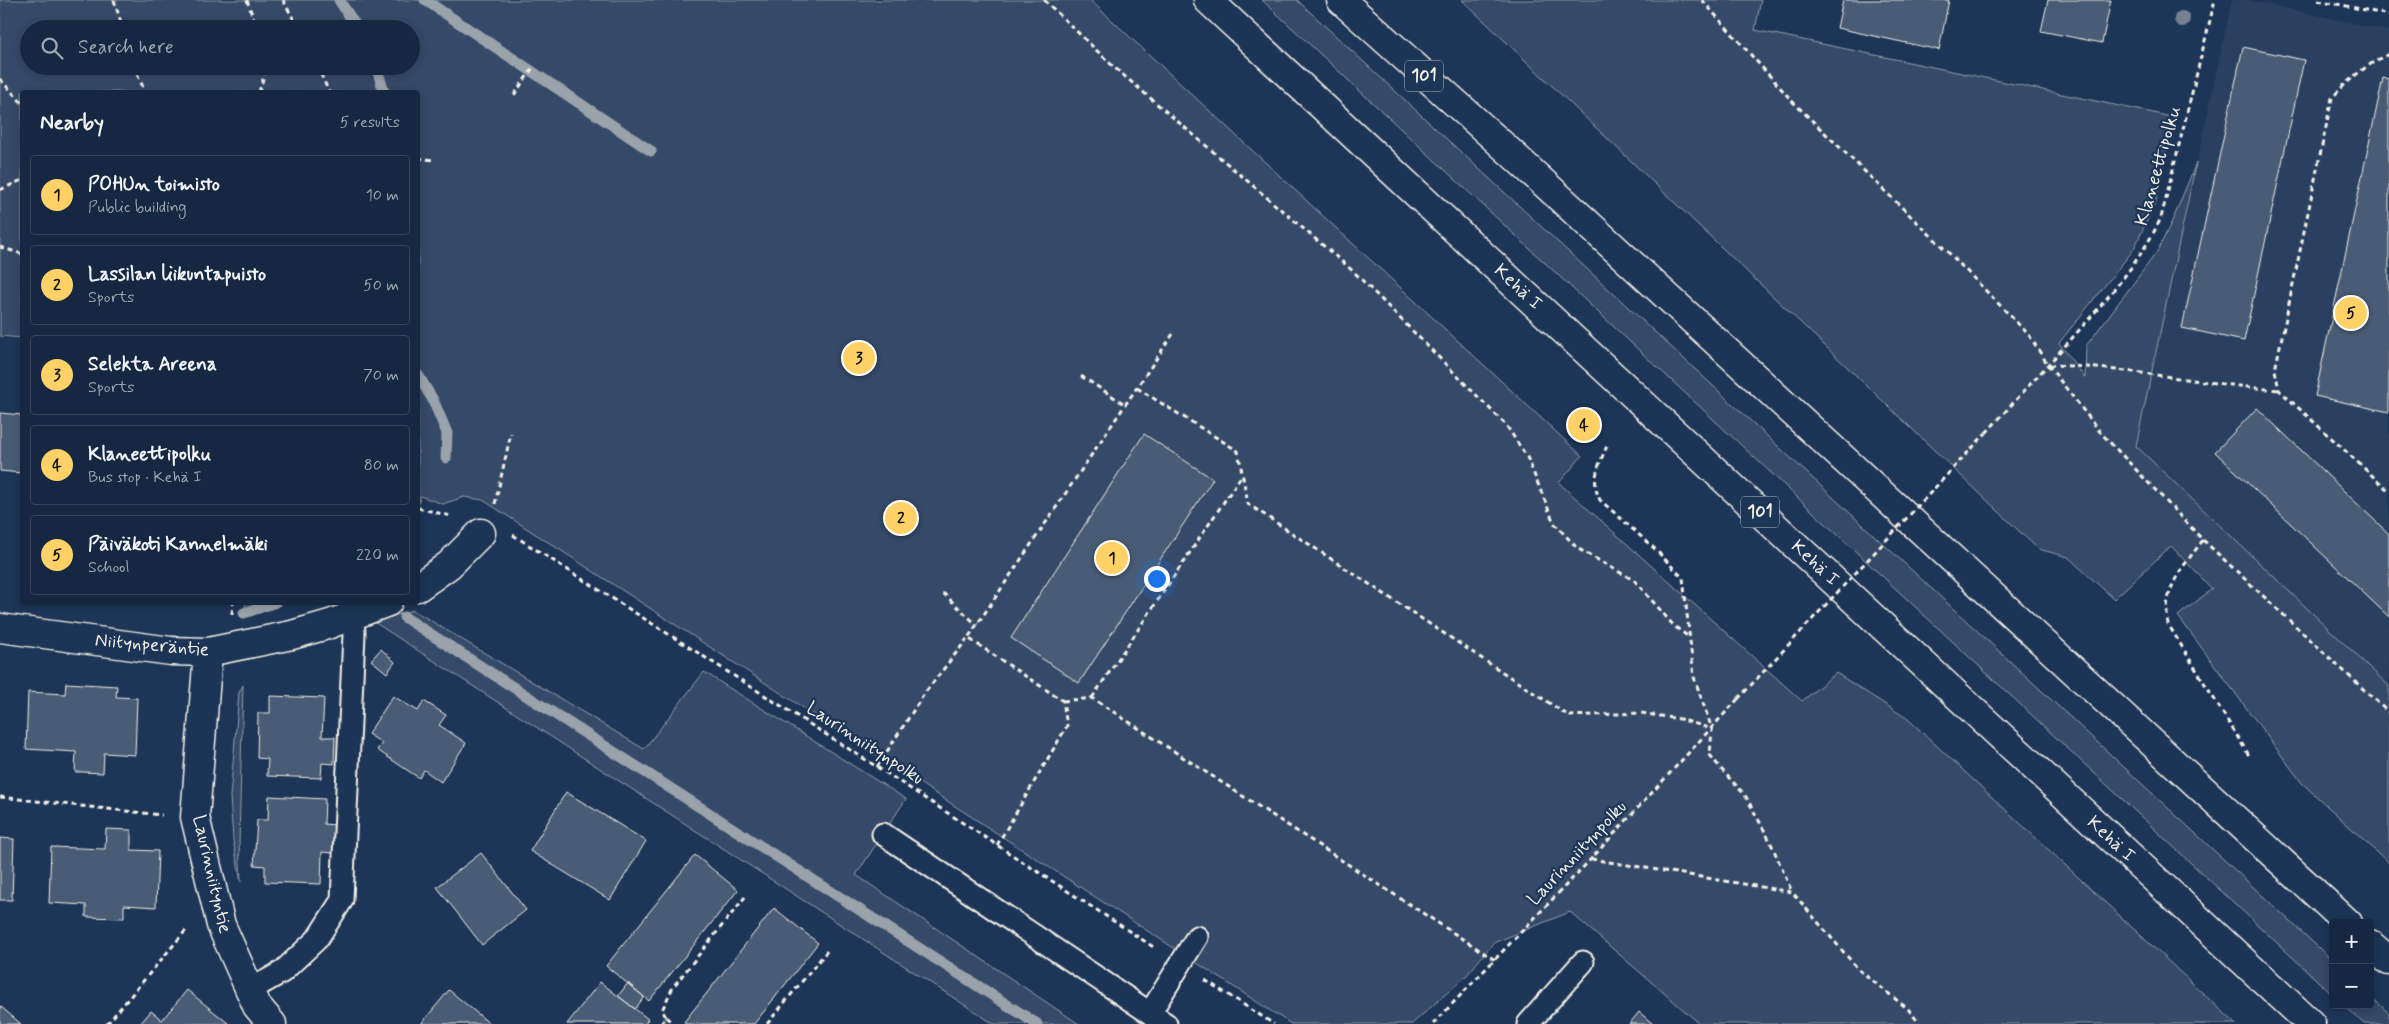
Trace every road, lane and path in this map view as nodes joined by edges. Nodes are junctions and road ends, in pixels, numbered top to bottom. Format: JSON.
{"nodes":[{"id":1,"x":114,"y":0,"type":"edge"},
{"id":2,"x":247,"y":0,"type":"edge"},
{"id":3,"x":283,"y":0,"type":"edge"},
{"id":4,"x":1044,"y":0,"type":"edge"},
{"id":5,"x":1208,"y":0,"type":"edge"},
{"id":6,"x":1341,"y":0,"type":"edge"},
{"id":7,"x":1702,"y":0,"type":"edge"},
{"id":8,"x":2214,"y":0,"type":"edge"},
{"id":9,"x":2318,"y":0,"type":"edge"},
{"id":10,"x":2389,"y":15,"type":"edge"},
{"id":11,"x":120,"y":20,"type":"edge"},
{"id":12,"x":254,"y":20,"type":"edge"},
{"id":13,"x":295,"y":20,"type":"edge"},
{"id":14,"x":2389,"y":54,"type":"edge"},
{"id":15,"x":533,"y":66,"type":"dead end"},
{"id":16,"x":138,"y":75,"type":"edge"},
{"id":17,"x":264,"y":75,"type":"edge"},
{"id":18,"x":321,"y":75,"type":"edge"},
{"id":19,"x":0,"y":79,"type":"edge"},
{"id":20,"x":144,"y":90,"type":"edge"},
{"id":21,"x":260,"y":90,"type":"edge"},
{"id":22,"x":327,"y":90,"type":"edge"},
{"id":23,"x":514,"y":95,"type":"dead end"},
{"id":24,"x":20,"y":100,"type":"edge"},
{"id":25,"x":420,"y":158,"type":"edge"},
{"id":26,"x":433,"y":160,"type":"dead end"},
{"id":27,"x":20,"y":181,"type":"edge"},
{"id":28,"x":0,"y":190,"type":"edge"},
{"id":29,"x":0,"y":247,"type":"edge"},
{"id":30,"x":20,"y":253,"type":"edge"},
{"id":31,"x":1173,"y":334,"type":"dead end"},
{"id":32,"x":2048,"y":365,"type":"junction"},
{"id":33,"x":1082,"y":376,"type":"dead end"},
{"id":34,"x":1137,"y":388,"type":"junction"},
{"id":35,"x":2279,"y":390,"type":"junction"},
{"id":36,"x":1126,"y":405,"type":"junction"},
{"id":37,"x":511,"y":433,"type":"dead end"},
{"id":38,"x":1986,"y":433,"type":"joint"},
{"id":39,"x":1607,"y":446,"type":"dead end"},
{"id":40,"x":1242,"y":474,"type":"junction"},
{"id":41,"x":2389,"y":491,"type":"edge"},
{"id":42,"x":420,"y":509,"type":"edge"},
{"id":43,"x":455,"y":516,"type":"dead end"},
{"id":44,"x":486,"y":527,"type":"junction"},
{"id":45,"x":2203,"y":540,"type":"junction"},
{"id":46,"x":420,"y":586,"type":"edge"},
{"id":47,"x":943,"y":593,"type":"dead end"},
{"id":48,"x":380,"y":605,"type":"edge"},
{"id":49,"x":353,"y":616,"type":"junction"},
{"id":50,"x":977,"y":625,"type":"junction"},
{"id":51,"x":0,"y":628,"type":"edge"},
{"id":52,"x":968,"y":638,"type":"junction"},
{"id":53,"x":1690,"y":638,"type":"junction"},
{"id":54,"x":208,"y":652,"type":"junction"},
{"id":55,"x":1092,"y":698,"type":"junction"},
{"id":56,"x":1063,"y":701,"type":"junction"},
{"id":57,"x":2389,"y":713,"type":"edge"},
{"id":58,"x":1712,"y":729,"type":"junction"},
{"id":59,"x":2250,"y":757,"type":"dead end"},
{"id":60,"x":877,"y":767,"type":"junction"},
{"id":61,"x":0,"y":797,"type":"edge"},
{"id":62,"x":195,"y":817,"type":"junction"},
{"id":63,"x":883,"y":834,"type":"dead end"},
{"id":64,"x":997,"y":845,"type":"junction"},
{"id":65,"x":1591,"y":859,"type":"junction"},
{"id":66,"x":1792,"y":892,"type":"junction"},
{"id":67,"x":745,"y":897,"type":"dead end"},
{"id":68,"x":2344,"y":919,"type":"edge"},
{"id":69,"x":193,"y":922,"type":"dead end"},
{"id":70,"x":1197,"y":937,"type":"dead end"},
{"id":71,"x":2374,"y":948,"type":"edge"},
{"id":72,"x":826,"y":951,"type":"dead end"},
{"id":73,"x":1495,"y":960,"type":"junction"},
{"id":74,"x":2389,"y":961,"type":"edge"},
{"id":75,"x":1583,"y":962,"type":"dead end"},
{"id":76,"x":1180,"y":964,"type":"junction"},
{"id":77,"x":250,"y":990,"type":"junction"},
{"id":78,"x":666,"y":1017,"type":"junction"},
{"id":79,"x":1158,"y":1018,"type":"edge"},
{"id":80,"x":107,"y":1024,"type":"edge"},
{"id":81,"x":272,"y":1024,"type":"edge"},
{"id":82,"x":661,"y":1024,"type":"edge"},
{"id":83,"x":674,"y":1024,"type":"edge"},
{"id":84,"x":767,"y":1024,"type":"edge"},
{"id":85,"x":1274,"y":1024,"type":"edge"},
{"id":86,"x":1433,"y":1024,"type":"edge"},
{"id":87,"x":1528,"y":1024,"type":"edge"},
{"id":88,"x":1920,"y":1024,"type":"edge"},
{"id":89,"x":2311,"y":1024,"type":"edge"}],
"edges":[{"from":1,"to":11,"type":"path"},
{"from":2,"to":12,"type":"path"},
{"from":3,"to":13,"type":"path"},
{"from":4,"to":53,"type":"path"},
{"from":5,"to":89,"type":"main road","name":"Kehä I","number":"101"},
{"from":6,"to":68,"type":"main road","number":"101"},
{"from":7,"to":32,"type":"path"},
{"from":8,"to":32,"type":"path","name":"Klaneettipolku"},
{"from":9,"to":10,"type":"path"},
{"from":14,"to":35,"type":"path"},
{"from":15,"to":23,"type":"path"},
{"from":16,"to":20,"type":"path"},
{"from":17,"to":21,"type":"path"},
{"from":18,"to":22,"type":"path"},
{"from":19,"to":24,"type":"path"},
{"from":25,"to":26,"type":"path"},
{"from":27,"to":28,"type":"path"},
{"from":29,"to":30,"type":"path"},
{"from":31,"to":34,"type":"path"},
{"from":32,"to":35,"type":"path"},
{"from":32,"to":38,"type":"path","name":"Klaneettipolku"},
{"from":32,"to":45,"type":"path"},
{"from":33,"to":36,"type":"path"},
{"from":34,"to":36,"type":"path"},
{"from":34,"to":40,"type":"path"},
{"from":35,"to":41,"type":"path"},
{"from":36,"to":50,"type":"path"},
{"from":37,"to":44,"type":"path"},
{"from":38,"to":58,"type":"path","name":"Laurinniitynpolku","bridge":true},
{"from":39,"to":53,"type":"path"},
{"from":40,"to":55,"type":"path"},
{"from":40,"to":58,"type":"path"},
{"from":42,"to":43,"type":"path"},
{"from":44,"to":46,"type":"main road"},
{"from":44,"to":60,"type":"path","name":"Laurinniitynpolku"},
{"from":45,"to":57,"type":"path"},
{"from":45,"to":59,"type":"path"},
{"from":47,"to":50,"type":"path"},
{"from":48,"to":49,"type":"main road","name":"Niitynperäntie"},
{"from":49,"to":54,"type":"main road","name":"Niitynperäntie"},
{"from":49,"to":77,"type":"lane"},
{"from":50,"to":52,"type":"path"},
{"from":51,"to":54,"type":"main road","name":"Niitynperäntie"},
{"from":52,"to":56,"type":"path"},
{"from":52,"to":60,"type":"path"},
{"from":53,"to":58,"type":"path"},
{"from":54,"to":62,"type":"main road","name":"Laurinniityntie"},
{"from":55,"to":56,"type":"path"},
{"from":55,"to":73,"type":"path"},
{"from":56,"to":64,"type":"path"},
{"from":58,"to":65,"type":"path","name":"Laurinniitynpolku"},
{"from":58,"to":66,"type":"path"},
{"from":60,"to":64,"type":"path","name":"Laurinniitynpolku"},
{"from":61,"to":62,"type":"path"},
{"from":62,"to":77,"type":"main road","name":"Laurinniityntie"},
{"from":63,"to":79,"type":"lane"},
{"from":64,"to":76,"type":"path","name":"Laurinniitynpolku"},
{"from":65,"to":66,"type":"path"},
{"from":65,"to":73,"type":"path","name":"Laurinniitynpolku"},
{"from":66,"to":88,"type":"path"},
{"from":67,"to":78,"type":"path"},
{"from":69,"to":80,"type":"path"},
{"from":70,"to":76,"type":"lane"},
{"from":71,"to":74,"type":"main road"},
{"from":72,"to":84,"type":"path"},
{"from":73,"to":86,"type":"path","name":"Laurinniitynpolku"},
{"from":75,"to":87,"type":"lane"},
{"from":76,"to":79,"type":"lane"},
{"from":76,"to":85,"type":"path","name":"Laurinniitynpolku"},
{"from":77,"to":81,"type":"main road","name":"Laurinniityntie"},
{"from":78,"to":82,"type":"path"},
{"from":78,"to":83,"type":"path"}]}
